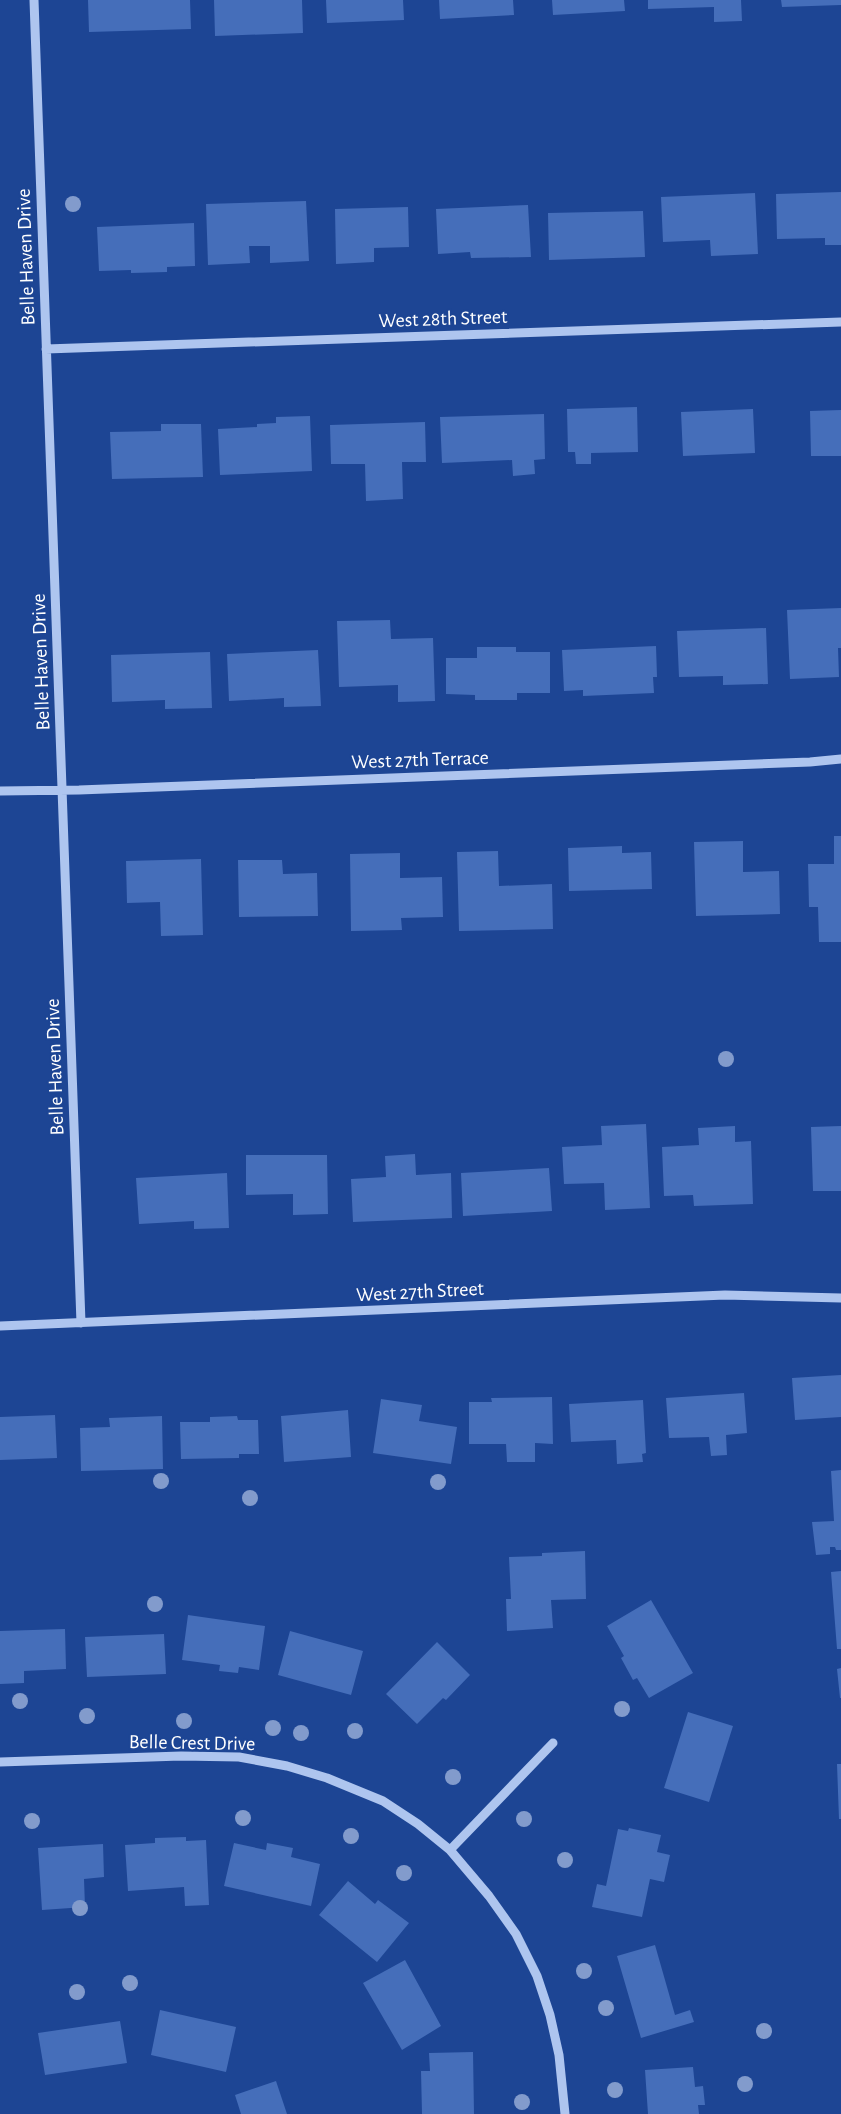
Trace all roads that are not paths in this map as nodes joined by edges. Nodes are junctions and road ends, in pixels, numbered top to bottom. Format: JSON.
{"nodes":[{"id":1,"x":34,"y":0,"type":"edge"},
{"id":2,"x":841,"y":322,"type":"edge"},
{"id":3,"x":46,"y":349,"type":"junction"},
{"id":4,"x":841,"y":759,"type":"edge"},
{"id":5,"x":62,"y":790,"type":"junction"},
{"id":6,"x":0,"y":791,"type":"edge"},
{"id":7,"x":841,"y":1298,"type":"edge"},
{"id":8,"x":81,"y":1323,"type":"junction"},
{"id":9,"x":0,"y":1326,"type":"edge"},
{"id":10,"x":553,"y":1743,"type":"dead end"},
{"id":11,"x":0,"y":1762,"type":"edge"},
{"id":12,"x":450,"y":1850,"type":"junction"},
{"id":13,"x":565,"y":2114,"type":"edge"}],
"edges":[{"from":1,"to":3,"type":"street","name":"Belle Haven Drive"},
{"from":2,"to":3,"type":"street","name":"West 28th Street"},
{"from":3,"to":5,"type":"street","name":"Belle Haven Drive"},
{"from":4,"to":5,"type":"street","name":"West 27th Terrace"},
{"from":5,"to":6,"type":"street","name":"West 27th Terrace"},
{"from":5,"to":8,"type":"street","name":"Belle Haven Drive"},
{"from":7,"to":8,"type":"street","name":"West 27th Street"},
{"from":8,"to":9,"type":"street","name":"West 27th Street"},
{"from":10,"to":12,"type":"street"},
{"from":11,"to":12,"type":"street","name":"Belle Crest Drive"},
{"from":12,"to":13,"type":"street","name":"Belle Crest Drive"}]}
